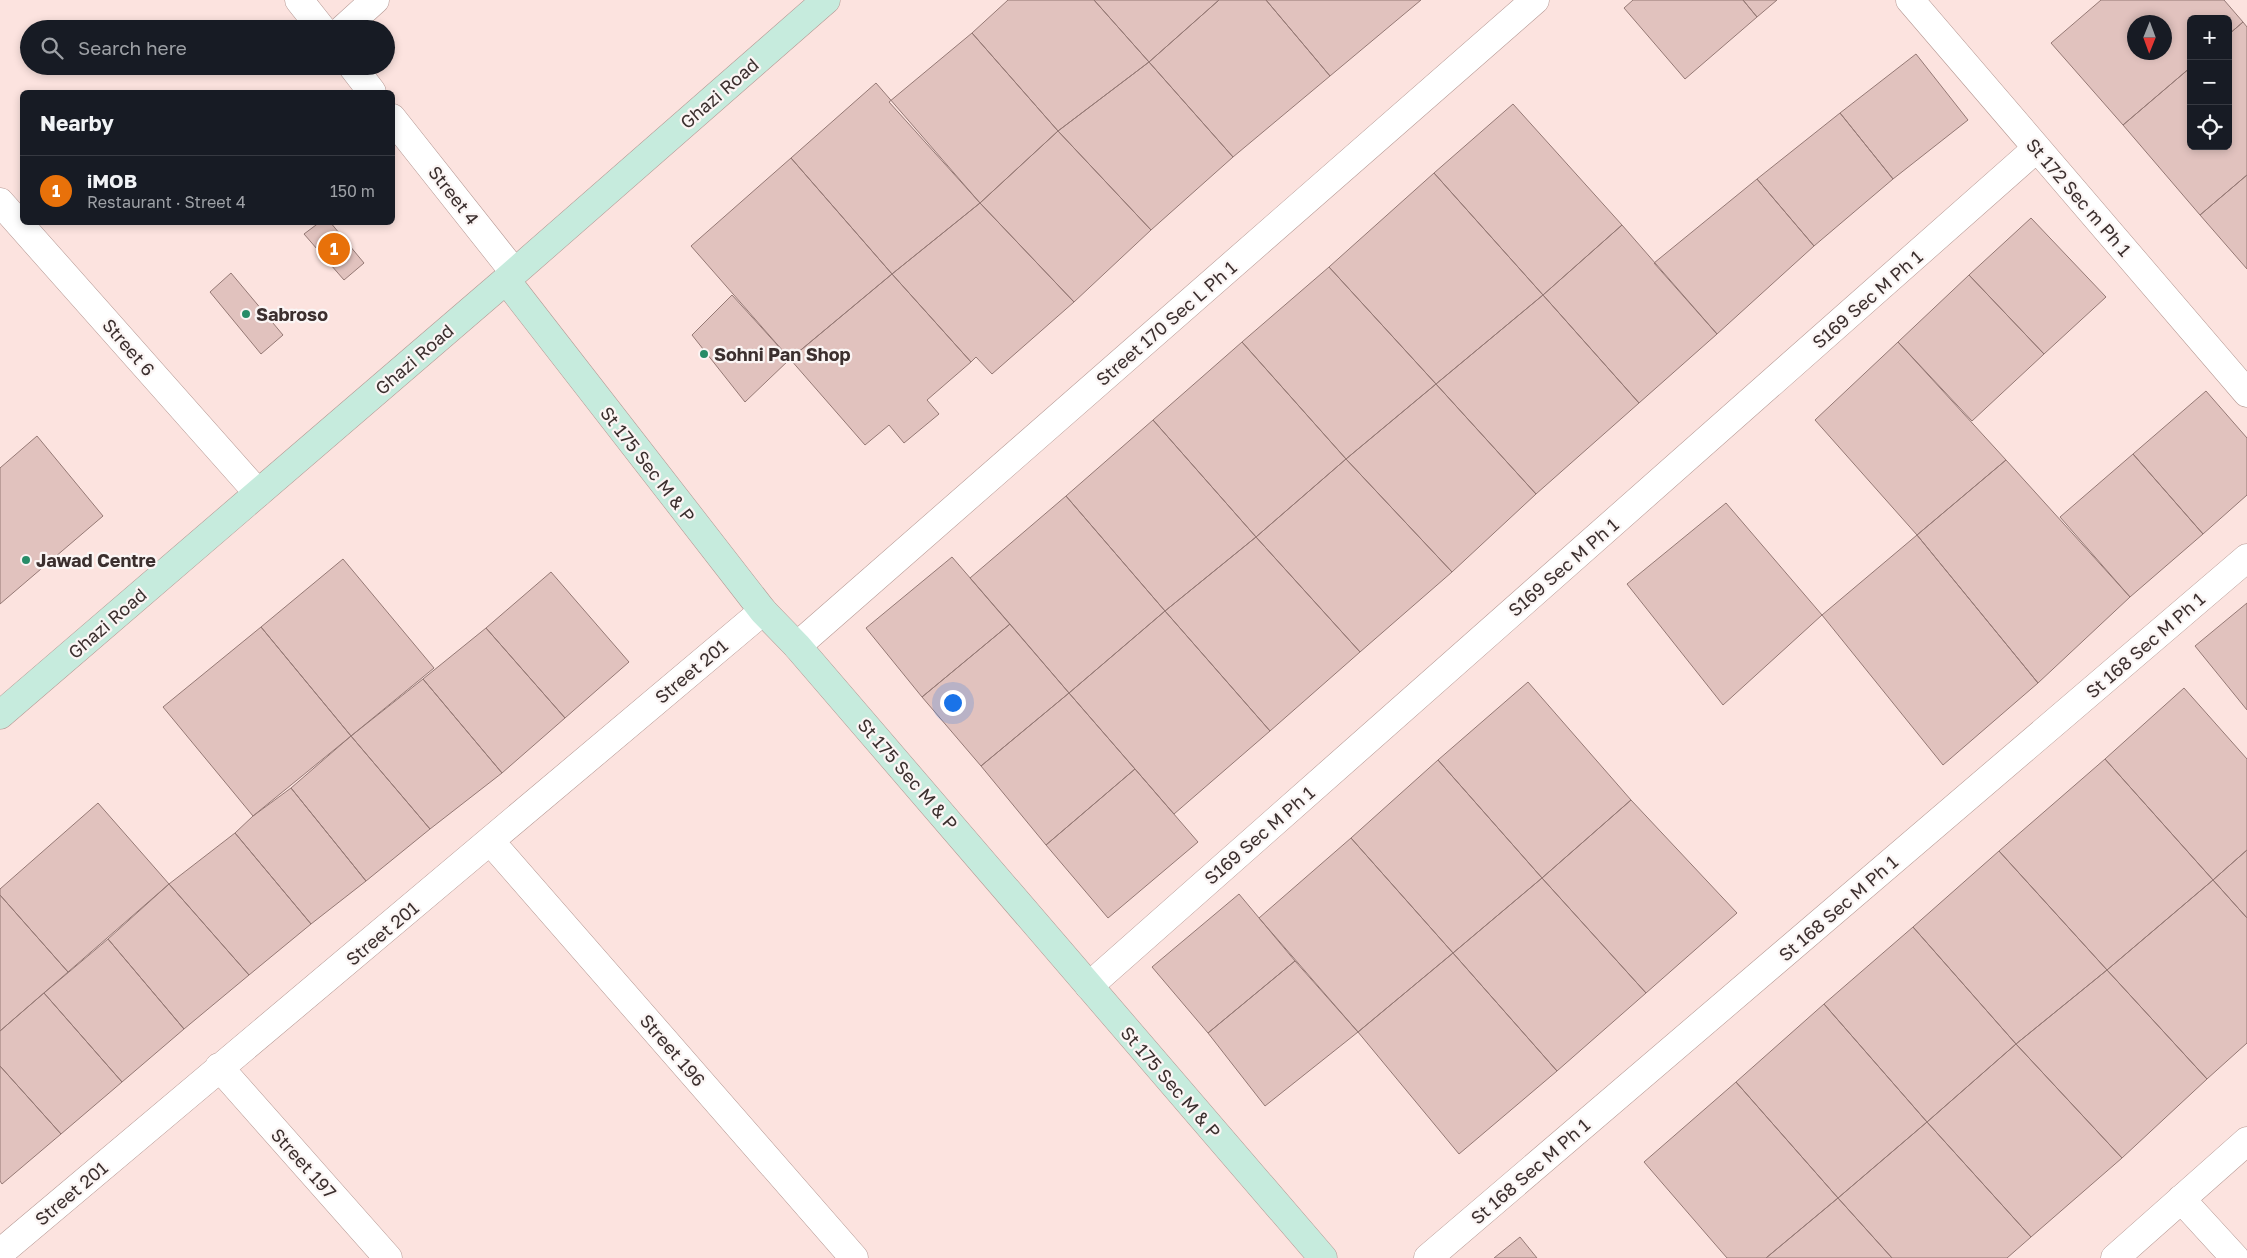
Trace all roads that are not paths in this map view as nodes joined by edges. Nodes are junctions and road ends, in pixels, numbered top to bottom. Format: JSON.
{"nodes":[{"id":1,"x":299,"y":0,"type":"edge"},
{"id":2,"x":375,"y":0,"type":"edge"},
{"id":3,"x":826,"y":0,"type":"edge"},
{"id":4,"x":1535,"y":0,"type":"edge"},
{"id":5,"x":1910,"y":0,"type":"edge"},
{"id":6,"x":315,"y":20,"type":"edge"},
{"id":7,"x":353,"y":20,"type":"edge"},
{"id":8,"x":359,"y":75,"type":"edge"},
{"id":9,"x":370,"y":90,"type":"edge"},
{"id":10,"x":395,"y":122,"type":"edge"},
{"id":11,"x":2037,"y":148,"type":"junction"},
{"id":12,"x":0,"y":202,"type":"edge"},
{"id":13,"x":20,"y":225,"type":"edge"},
{"id":14,"x":20,"y":225,"type":"edge"},
{"id":15,"x":510,"y":276,"type":"junction"},
{"id":16,"x":2247,"y":393,"type":"edge"},
{"id":17,"x":258,"y":493,"type":"junction"},
{"id":18,"x":2247,"y":558,"type":"edge"},
{"id":19,"x":763,"y":610,"type":"junction"},
{"id":20,"x":797,"y":646,"type":"junction"},
{"id":21,"x":0,"y":715,"type":"edge"},
{"id":22,"x":491,"y":842,"type":"junction"},
{"id":23,"x":1089,"y":986,"type":"junction"},
{"id":24,"x":219,"y":1067,"type":"junction"},
{"id":25,"x":2247,"y":1142,"type":"edge"},
{"id":26,"x":2181,"y":1199,"type":"junction"},
{"id":27,"x":0,"y":1253,"type":"edge"},
{"id":28,"x":388,"y":1258,"type":"edge"},
{"id":29,"x":854,"y":1258,"type":"edge"},
{"id":30,"x":1323,"y":1258,"type":"edge"},
{"id":31,"x":1428,"y":1258,"type":"edge"},
{"id":32,"x":2114,"y":1258,"type":"edge"},
{"id":33,"x":2235,"y":1258,"type":"edge"}],
"edges":[{"from":1,"to":6,"type":"street"},
{"from":2,"to":7,"type":"street"},
{"from":3,"to":15,"type":"street","name":"Ghazi Road"},
{"from":4,"to":20,"type":"street","name":"Street 170 Sec L Ph 1"},
{"from":5,"to":11,"type":"street","name":"St 172 Sec m Ph 1"},
{"from":8,"to":9,"type":"street"},
{"from":10,"to":15,"type":"street","name":"Street 4"},
{"from":11,"to":16,"type":"street","name":"St 172 Sec m Ph 1"},
{"from":11,"to":23,"type":"street","name":"S169 Sec M Ph 1"},
{"from":12,"to":14,"type":"street","name":"Street 6"},
{"from":13,"to":17,"type":"street","name":"Street 6"},
{"from":15,"to":17,"type":"street","name":"Ghazi Road"},
{"from":15,"to":19,"type":"street","name":"St 175 Sec M & P"},
{"from":17,"to":21,"type":"street","name":"Ghazi Road"},
{"from":18,"to":31,"type":"street","name":"St 168 Sec M Ph 1"},
{"from":19,"to":20,"type":"street","name":"St 175 Sec M & P"},
{"from":19,"to":22,"type":"street","name":"Street 201"},
{"from":20,"to":23,"type":"street","name":"St 175 Sec M & P"},
{"from":22,"to":24,"type":"street","name":"Street 201"},
{"from":22,"to":29,"type":"street","name":"Street 196"},
{"from":23,"to":30,"type":"street","name":"St 175 Sec M & P"},
{"from":24,"to":27,"type":"street","name":"Street 201"},
{"from":24,"to":28,"type":"street","name":"Street 197"},
{"from":25,"to":26,"type":"street"},
{"from":26,"to":32,"type":"street"},
{"from":26,"to":33,"type":"street"}]}
